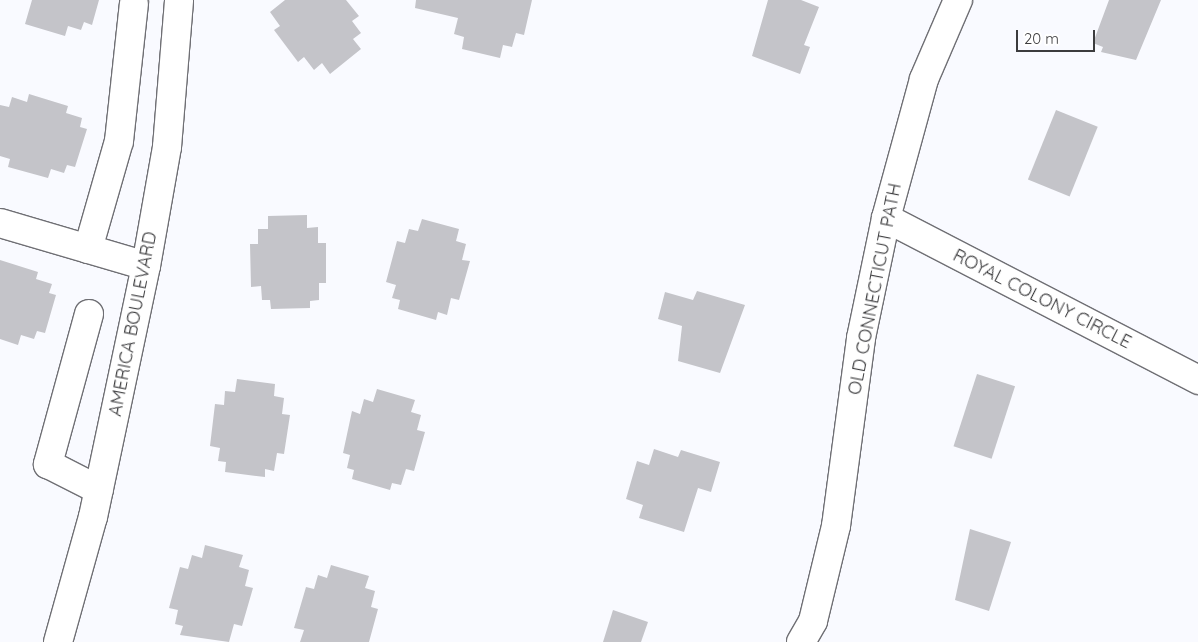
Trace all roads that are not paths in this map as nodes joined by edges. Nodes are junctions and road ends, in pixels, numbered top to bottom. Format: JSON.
{"nodes":[{"id":1,"x":179,"y":0,"type":"edge"},
{"id":2,"x":958,"y":0,"type":"edge"},
{"id":3,"x":134,"y":4,"type":"dead end"},
{"id":4,"x":886,"y":218,"type":"junction"},
{"id":5,"x":0,"y":223,"type":"edge"},
{"id":6,"x":88,"y":249,"type":"junction"},
{"id":7,"x":146,"y":266,"type":"junction"},
{"id":8,"x":90,"y":314,"type":"dead end"},
{"id":9,"x":1198,"y":380,"type":"edge"},
{"id":10,"x":99,"y":490,"type":"junction"},
{"id":11,"x":58,"y":642,"type":"edge"},
{"id":12,"x":801,"y":642,"type":"edge"}],
"edges":[{"from":1,"to":7,"type":"street","name":"AMERICA BOULEVARD"},
{"from":2,"to":4,"type":"street","name":"OLD CONNECTICUT PATH"},
{"from":3,"to":6,"type":"street"},
{"from":4,"to":9,"type":"street","name":"ROYAL COLONY CIRCLE"},
{"from":4,"to":12,"type":"street","name":"OLD CONNECTICUT PATH"},
{"from":5,"to":6,"type":"street"},
{"from":6,"to":7,"type":"street"},
{"from":7,"to":10,"type":"street","name":"AMERICA BOULEVARD"},
{"from":8,"to":10,"type":"street"},
{"from":10,"to":11,"type":"street","name":"AMERICA BOULEVARD"}]}
